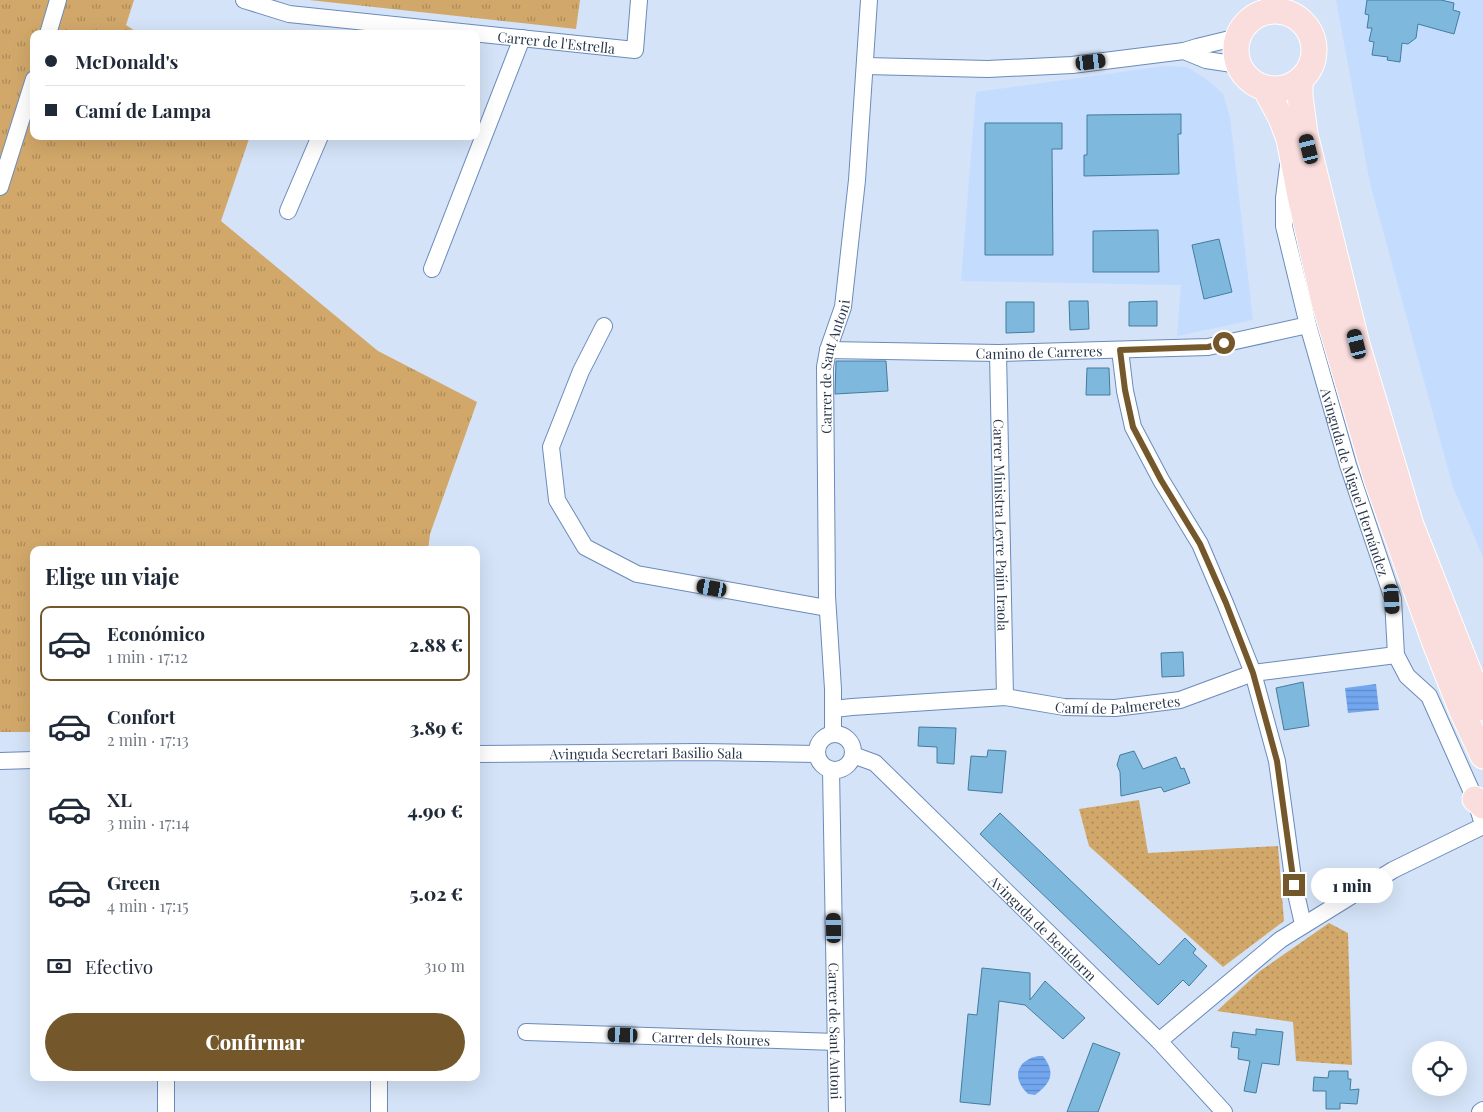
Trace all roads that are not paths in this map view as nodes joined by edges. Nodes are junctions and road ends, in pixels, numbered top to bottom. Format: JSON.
{"nodes":[{"id":1,"x":58,"y":0,"type":"edge"},
{"id":2,"x":244,"y":0,"type":"edge"},
{"id":3,"x":638,"y":0,"type":"edge"},
{"id":4,"x":869,"y":0,"type":"edge"},
{"id":5,"x":1285,"y":6,"type":"edge"},
{"id":6,"x":1247,"y":18,"type":"edge"},
{"id":7,"x":366,"y":28,"type":"edge"},
{"id":8,"x":49,"y":30,"type":"edge"},
{"id":9,"x":397,"y":30,"type":"edge"},
{"id":10,"x":480,"y":35,"type":"edge"},
{"id":11,"x":522,"y":38,"type":"junction"},
{"id":12,"x":1184,"y":51,"type":"junction"},
{"id":13,"x":1239,"y":65,"type":"junction"},
{"id":14,"x":866,"y":66,"type":"junction"},
{"id":15,"x":1300,"y":81,"type":"junction"},
{"id":16,"x":1265,"y":88,"type":"junction"},
{"id":17,"x":30,"y":92,"type":"edge"},
{"id":18,"x":318,"y":140,"type":"edge"},
{"id":19,"x":1290,"y":151,"type":"junction"},
{"id":20,"x":0,"y":187,"type":"edge"},
{"id":21,"x":288,"y":211,"type":"dead end"},
{"id":22,"x":432,"y":269,"type":"dead end"},
{"id":23,"x":1308,"y":324,"type":"junction"},
{"id":24,"x":604,"y":326,"type":"dead end"},
{"id":25,"x":828,"y":350,"type":"junction"},
{"id":26,"x":1120,"y":350,"type":"junction"},
{"id":27,"x":998,"y":353,"type":"junction"},
{"id":28,"x":827,"y":608,"type":"junction"},
{"id":29,"x":1396,"y":655,"type":"junction"},
{"id":30,"x":1253,"y":673,"type":"junction"},
{"id":31,"x":1005,"y":698,"type":"junction"},
{"id":32,"x":1483,"y":708,"type":"edge"},
{"id":33,"x":834,"y":709,"type":"junction"},
{"id":34,"x":833,"y":734,"type":"junction"},
{"id":35,"x":480,"y":754,"type":"edge"},
{"id":36,"x":816,"y":754,"type":"junction"},
{"id":37,"x":853,"y":755,"type":"junction"},
{"id":38,"x":1483,"y":756,"type":"edge"},
{"id":39,"x":30,"y":760,"type":"edge"},
{"id":40,"x":0,"y":761,"type":"edge"},
{"id":41,"x":831,"y":770,"type":"junction"},
{"id":42,"x":1479,"y":802,"type":"edge"},
{"id":43,"x":1483,"y":825,"type":"edge"},
{"id":44,"x":1303,"y":924,"type":"junction"},
{"id":45,"x":526,"y":1032,"type":"dead end"},
{"id":46,"x":1160,"y":1041,"type":"junction"},
{"id":47,"x":836,"y":1042,"type":"junction"},
{"id":48,"x":166,"y":1081,"type":"edge"},
{"id":49,"x":379,"y":1081,"type":"edge"},
{"id":50,"x":1483,"y":1110,"type":"edge"},
{"id":51,"x":166,"y":1112,"type":"edge"},
{"id":52,"x":379,"y":1112,"type":"edge"},
{"id":53,"x":837,"y":1112,"type":"edge"},
{"id":54,"x":1224,"y":1112,"type":"edge"},
{"id":55,"x":1480,"y":1112,"type":"edge"}],
"edges":[{"from":1,"to":8,"type":"street"},
{"from":2,"to":7,"type":"street","name":"Carrer de l'Estrella"},
{"from":3,"to":11,"type":"street","name":"Carrer de l'Estrella"},
{"from":4,"to":14,"type":"street","name":"Carrer de Sant Antoni"},
{"from":5,"to":6,"type":"main road"},
{"from":5,"to":15,"type":"main road"},
{"from":6,"to":12,"type":"street"},
{"from":6,"to":13,"type":"main road"},
{"from":7,"to":9,"type":"street","name":"Carrer de l'Estrella"},
{"from":10,"to":11,"type":"street","name":"Carrer de l'Estrella"},
{"from":11,"to":22,"type":"street"},
{"from":12,"to":13,"type":"street"},
{"from":12,"to":14,"type":"street"},
{"from":13,"to":16,"type":"main road"},
{"from":14,"to":25,"type":"street","name":"Carrer de Sant Antoni"},
{"from":15,"to":16,"type":"main road"},
{"from":15,"to":32,"type":"main road"},
{"from":16,"to":19,"type":"main road"},
{"from":17,"to":20,"type":"street"},
{"from":18,"to":21,"type":"street"},
{"from":19,"to":23,"type":"street","name":"Avinguda de Miguel Hernández"},
{"from":19,"to":38,"type":"main road"},
{"from":23,"to":26,"type":"street","name":"Camino de Carreres"},
{"from":23,"to":29,"type":"street","name":"Avinguda de Miguel Hernández"},
{"from":24,"to":28,"type":"street"},
{"from":25,"to":27,"type":"street","name":"Camino de Carreres"},
{"from":25,"to":28,"type":"street","name":"Carrer de Sant Antoni"},
{"from":26,"to":27,"type":"street","name":"Camino de Carreres"},
{"from":26,"to":30,"type":"street"},
{"from":27,"to":31,"type":"street","name":"Carrer Ministra Leyre Pajín Iraola"},
{"from":28,"to":33,"type":"street","name":"Carrer de Sant Antoni"},
{"from":29,"to":30,"type":"street","name":"Camí de Palmeretes"},
{"from":29,"to":42,"type":"street","name":"Avinguda de Miguel Hernández"},
{"from":30,"to":31,"type":"street","name":"Camí de Palmeretes"},
{"from":30,"to":44,"type":"street"},
{"from":31,"to":33,"type":"street","name":"Camí de Palmeretes"},
{"from":33,"to":34,"type":"street","name":"Carrer de Sant Antoni"},
{"from":34,"to":36,"type":"street"},
{"from":34,"to":37,"type":"street"},
{"from":35,"to":36,"type":"street","name":"Avinguda Secretari Basilio Sala"},
{"from":36,"to":41,"type":"street"},
{"from":37,"to":41,"type":"street"},
{"from":37,"to":46,"type":"street","name":"Avinguda de Benidorm"},
{"from":39,"to":40,"type":"street"},
{"from":41,"to":47,"type":"street","name":"Carrer de Sant Antoni"},
{"from":42,"to":43,"type":"street","name":"Avinguda de Miguel Hernández"},
{"from":43,"to":44,"type":"street"},
{"from":44,"to":46,"type":"street"},
{"from":45,"to":47,"type":"street","name":"Carrer dels Roures"},
{"from":46,"to":54,"type":"street","name":"Avinguda de Benidorm"},
{"from":47,"to":53,"type":"street","name":"Carrer de Sant Antoni"},
{"from":48,"to":51,"type":"street"},
{"from":49,"to":52,"type":"street"},
{"from":50,"to":55,"type":"street"}]}
